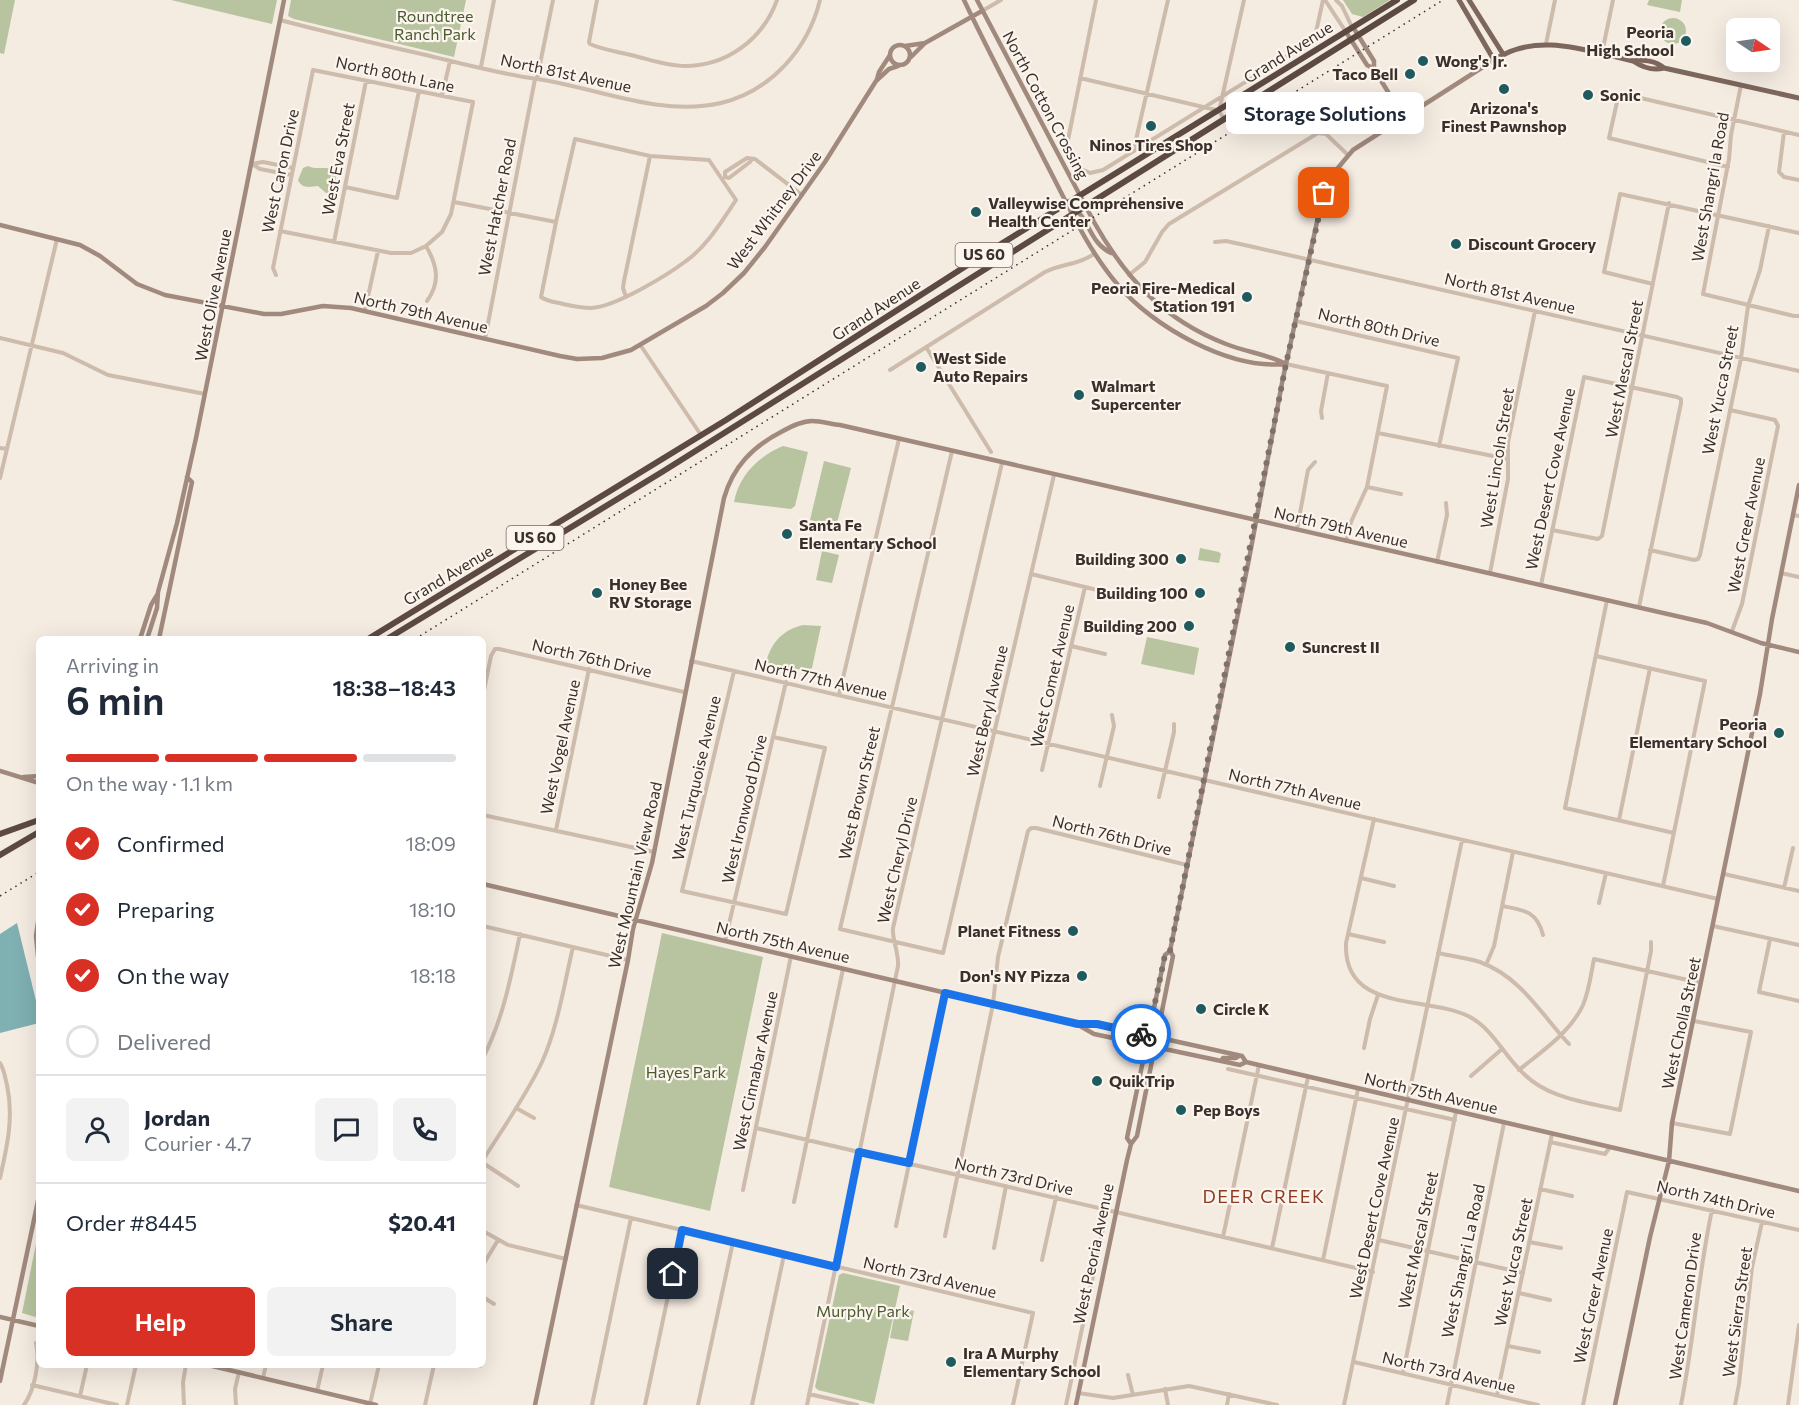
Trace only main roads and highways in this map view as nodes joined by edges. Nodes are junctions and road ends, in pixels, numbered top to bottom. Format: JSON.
{"nodes":[{"id":1,"x":284,"y":0,"type":"edge"},
{"id":2,"x":964,"y":0,"type":"edge"},
{"id":3,"x":977,"y":0,"type":"edge"},
{"id":4,"x":1397,"y":0,"type":"edge"},
{"id":5,"x":1414,"y":0,"type":"edge"},
{"id":6,"x":1459,"y":0,"type":"edge"},
{"id":7,"x":1469,"y":0,"type":"edge"},
{"id":8,"x":982,"y":11,"type":"junction"},
{"id":9,"x":972,"y":17,"type":"junction"},
{"id":10,"x":1353,"y":27,"type":"junction"},
{"id":11,"x":1346,"y":32,"type":"junction"},
{"id":12,"x":1358,"y":36,"type":"junction"},
{"id":13,"x":1351,"y":41,"type":"junction"},
{"id":14,"x":925,"y":42,"type":"junction"},
{"id":15,"x":905,"y":46,"type":"junction"},
{"id":16,"x":890,"y":55,"type":"junction"},
{"id":17,"x":911,"y":57,"type":"junction"},
{"id":18,"x":1499,"y":57,"type":"junction"},
{"id":19,"x":898,"y":66,"type":"junction"},
{"id":20,"x":1374,"y":69,"type":"junction"},
{"id":21,"x":876,"y":81,"type":"junction"},
{"id":22,"x":1799,"y":98,"type":"edge"},
{"id":23,"x":1404,"y":118,"type":"junction"},
{"id":24,"x":1080,"y":195,"type":"junction"},
{"id":25,"x":1067,"y":204,"type":"junction"},
{"id":26,"x":1086,"y":206,"type":"junction"},
{"id":27,"x":1076,"y":213,"type":"junction"},
{"id":28,"x":0,"y":225,"type":"edge"},
{"id":29,"x":1111,"y":253,"type":"junction"},
{"id":30,"x":222,"y":306,"type":"junction"},
{"id":31,"x":1162,"y":308,"type":"junction"},
{"id":32,"x":1154,"y":318,"type":"junction"},
{"id":33,"x":602,"y":358,"type":"joint"},
{"id":34,"x":1286,"y":364,"type":"junction"},
{"id":35,"x":840,"y":425,"type":"joint"},
{"id":36,"x":1799,"y":485,"type":"edge"},
{"id":37,"x":186,"y":499,"type":"junction"},
{"id":38,"x":1796,"y":515,"type":"edge"},
{"id":39,"x":1257,"y":520,"type":"junction"},
{"id":40,"x":447,"y":591,"type":"junction"},
{"id":41,"x":158,"y":592,"type":"junction"},
{"id":42,"x":452,"y":600,"type":"junction"},
{"id":43,"x":141,"y":636,"type":"edge"},
{"id":44,"x":148,"y":636,"type":"edge"},
{"id":45,"x":160,"y":636,"type":"edge"},
{"id":46,"x":373,"y":636,"type":"edge"},
{"id":47,"x":392,"y":636,"type":"edge"},
{"id":48,"x":1768,"y":645,"type":"junction"},
{"id":49,"x":1799,"y":652,"type":"edge"},
{"id":50,"x":0,"y":771,"type":"edge"},
{"id":51,"x":36,"y":776,"type":"edge"},
{"id":52,"x":23,"y":777,"type":"junction"},
{"id":53,"x":36,"y":782,"type":"edge"},
{"id":54,"x":36,"y":821,"type":"edge"},
{"id":55,"x":0,"y":834,"type":"edge"},
{"id":56,"x":36,"y":834,"type":"edge"},
{"id":57,"x":0,"y":855,"type":"edge"},
{"id":58,"x":486,"y":885,"type":"edge"},
{"id":59,"x":636,"y":920,"type":"junction"},
{"id":60,"x":1170,"y":951,"type":"junction"},
{"id":61,"x":1078,"y":1024,"type":"junction"},
{"id":62,"x":1148,"y":1036,"type":"junction"},
{"id":63,"x":1158,"y":1038,"type":"junction"},
{"id":64,"x":1146,"y":1046,"type":"junction"},
{"id":65,"x":1156,"y":1048,"type":"junction"},
{"id":66,"x":1239,"y":1056,"type":"junction"},
{"id":67,"x":1221,"y":1061,"type":"junction"},
{"id":68,"x":1246,"y":1062,"type":"junction"},
{"id":69,"x":1131,"y":1118,"type":"junction"},
{"id":70,"x":1141,"y":1120,"type":"junction"},
{"id":71,"x":1131,"y":1144,"type":"junction"},
{"id":72,"x":1669,"y":1161,"type":"junction"},
{"id":73,"x":1799,"y":1191,"type":"edge"},
{"id":74,"x":36,"y":1210,"type":"edge"},
{"id":75,"x":0,"y":1317,"type":"edge"},
{"id":76,"x":13,"y":1320,"type":"junction"},
{"id":77,"x":36,"y":1325,"type":"edge"},
{"id":78,"x":221,"y":1368,"type":"edge"},
{"id":79,"x":0,"y":1381,"type":"edge"},
{"id":80,"x":373,"y":1404,"type":"edge"},
{"id":81,"x":535,"y":1405,"type":"edge"},
{"id":82,"x":1076,"y":1405,"type":"edge"},
{"id":83,"x":1615,"y":1405,"type":"edge"}],
"edges":[{"from":1,"to":30,"type":"main road","name":"West Olive Avenue"},
{"from":2,"to":9,"type":"main road","name":"North Cotton Crossing"},
{"from":3,"to":8,"type":"main road","name":"North Cotton Crossing"},
{"from":4,"to":10,"type":"highway","name":"Grand Avenue","number":"US 60"},
{"from":5,"to":12,"type":"highway","name":"Grand Avenue","number":"US 60"},
{"from":6,"to":18,"type":"main road"},
{"from":7,"to":18,"type":"main road"},
{"from":8,"to":9,"type":"main road","name":"West Whitney Drive"},
{"from":8,"to":24,"type":"main road","name":"North Cotton Crossing"},
{"from":9,"to":14,"type":"main road","name":"West Whitney Drive"},
{"from":9,"to":25,"type":"main road","name":"North Cotton Crossing"},
{"from":10,"to":11,"type":"highway","name":"Grand Avenue","number":"US 60"},
{"from":10,"to":12,"type":"main road"},
{"from":11,"to":13,"type":"main road"},
{"from":11,"to":24,"type":"highway","name":"Grand Avenue","number":"US 60"},
{"from":12,"to":13,"type":"highway","name":"Grand Avenue","number":"US 60"},
{"from":12,"to":20,"type":"main road"},
{"from":13,"to":20,"type":"main road"},
{"from":13,"to":26,"type":"highway","name":"Grand Avenue","number":"US 60"},
{"from":14,"to":15,"type":"main road","name":"West Whitney Drive"},
{"from":14,"to":17,"type":"main road","name":"West Whitney Drive"},
{"from":15,"to":16,"type":"main road","name":"West Whitney Drive"},
{"from":15,"to":17,"type":"main road"},
{"from":16,"to":19,"type":"main road"},
{"from":16,"to":21,"type":"main road","name":"West Whitney Drive"},
{"from":17,"to":19,"type":"main road","name":"West Whitney Drive"},
{"from":18,"to":22,"type":"main road"},
{"from":18,"to":23,"type":"main road","name":"West Peoria Avenue"},
{"from":19,"to":21,"type":"main road","name":"West Whitney Drive"},
{"from":20,"to":23,"type":"main road"},
{"from":21,"to":33,"type":"main road","name":"West Whitney Drive"},
{"from":23,"to":34,"type":"main road","name":"West Peoria Avenue"},
{"from":24,"to":25,"type":"highway","name":"Grand Avenue","number":"US 60"},
{"from":24,"to":26,"type":"main road","name":"North Cotton Crossing"},
{"from":25,"to":27,"type":"main road","name":"North Cotton Crossing"},
{"from":25,"to":40,"type":"highway","name":"Grand Avenue","number":"US 60"},
{"from":26,"to":27,"type":"highway","name":"Grand Avenue","number":"US 60"},
{"from":26,"to":29,"type":"main road","name":"North Cotton Crossing"},
{"from":27,"to":29,"type":"main road","name":"North Cotton Crossing"},
{"from":27,"to":32,"type":"main road","name":"North Cotton Crossing"},
{"from":27,"to":42,"type":"highway","name":"Grand Avenue","number":"US 60"},
{"from":28,"to":30,"type":"main road","name":"North 79th Avenue"},
{"from":29,"to":31,"type":"main road","name":"North Cotton Crossing"},
{"from":30,"to":33,"type":"main road","name":"North 79th Avenue"},
{"from":30,"to":37,"type":"main road","name":"West Olive Avenue"},
{"from":31,"to":32,"type":"main road"},
{"from":31,"to":34,"type":"main road","name":"North Cotton Crossing"},
{"from":32,"to":34,"type":"main road","name":"North Cotton Crossing"},
{"from":34,"to":39,"type":"main road","name":"West Peoria Avenue"},
{"from":35,"to":39,"type":"main road","name":"North 79th Avenue"},
{"from":35,"to":59,"type":"main road","name":"West Mountain View Road"},
{"from":36,"to":38,"type":"main road","name":"West Cholla Street"},
{"from":37,"to":41,"type":"main road"},
{"from":37,"to":45,"type":"main road"},
{"from":38,"to":48,"type":"main road","name":"West Cholla Street"},
{"from":39,"to":48,"type":"main road","name":"North 79th Avenue"},
{"from":39,"to":60,"type":"main road","name":"West Peoria Avenue"},
{"from":40,"to":42,"type":"highway"},
{"from":40,"to":46,"type":"highway","name":"Grand Avenue","number":"US 60"},
{"from":41,"to":43,"type":"main road"},
{"from":41,"to":44,"type":"main road"},
{"from":42,"to":47,"type":"highway","name":"Grand Avenue","number":"US 60"},
{"from":48,"to":49,"type":"main road","name":"North 79th Avenue"},
{"from":48,"to":72,"type":"main road","name":"West Cholla Street"},
{"from":50,"to":52,"type":"main road"},
{"from":51,"to":52,"type":"main road"},
{"from":52,"to":53,"type":"main road"},
{"from":54,"to":55,"type":"highway"},
{"from":56,"to":57,"type":"highway"},
{"from":58,"to":59,"type":"main road","name":"North 75th Avenue"},
{"from":59,"to":61,"type":"main road","name":"North 75th Avenue"},
{"from":59,"to":81,"type":"main road","name":"West Mountain View Road"},
{"from":60,"to":62,"type":"main road","name":"West Peoria Avenue"},
{"from":60,"to":63,"type":"main road","name":"West Peoria Avenue"},
{"from":61,"to":62,"type":"main road","name":"North 75th Avenue"},
{"from":61,"to":64,"type":"main road","name":"North 75th Avenue"},
{"from":62,"to":63,"type":"main road","name":"North 75th Avenue"},
{"from":62,"to":64,"type":"main road","name":"West Peoria Avenue"},
{"from":63,"to":65,"type":"main road","name":"West Peoria Avenue"},
{"from":63,"to":66,"type":"main road","name":"North 75th Avenue"},
{"from":64,"to":65,"type":"main road","name":"North 75th Avenue"},
{"from":64,"to":69,"type":"main road","name":"West Peoria Avenue"},
{"from":65,"to":67,"type":"main road","name":"North 75th Avenue"},
{"from":65,"to":70,"type":"main road","name":"West Peoria Avenue"},
{"from":66,"to":67,"type":"main road"},
{"from":66,"to":68,"type":"main road","name":"North 75th Avenue"},
{"from":67,"to":68,"type":"main road","name":"North 75th Avenue"},
{"from":68,"to":72,"type":"main road","name":"North 75th Avenue"},
{"from":69,"to":70,"type":"main road"},
{"from":69,"to":71,"type":"main road","name":"West Peoria Avenue"},
{"from":70,"to":71,"type":"main road","name":"West Peoria Avenue"},
{"from":71,"to":82,"type":"main road","name":"West Peoria Avenue"},
{"from":72,"to":73,"type":"main road","name":"North 75th Avenue"},
{"from":72,"to":83,"type":"main road","name":"West Cholla Street"},
{"from":74,"to":76,"type":"main road"},
{"from":75,"to":76,"type":"main road"},
{"from":76,"to":77,"type":"main road"},
{"from":76,"to":79,"type":"main road"},
{"from":78,"to":80,"type":"main road"}]}
